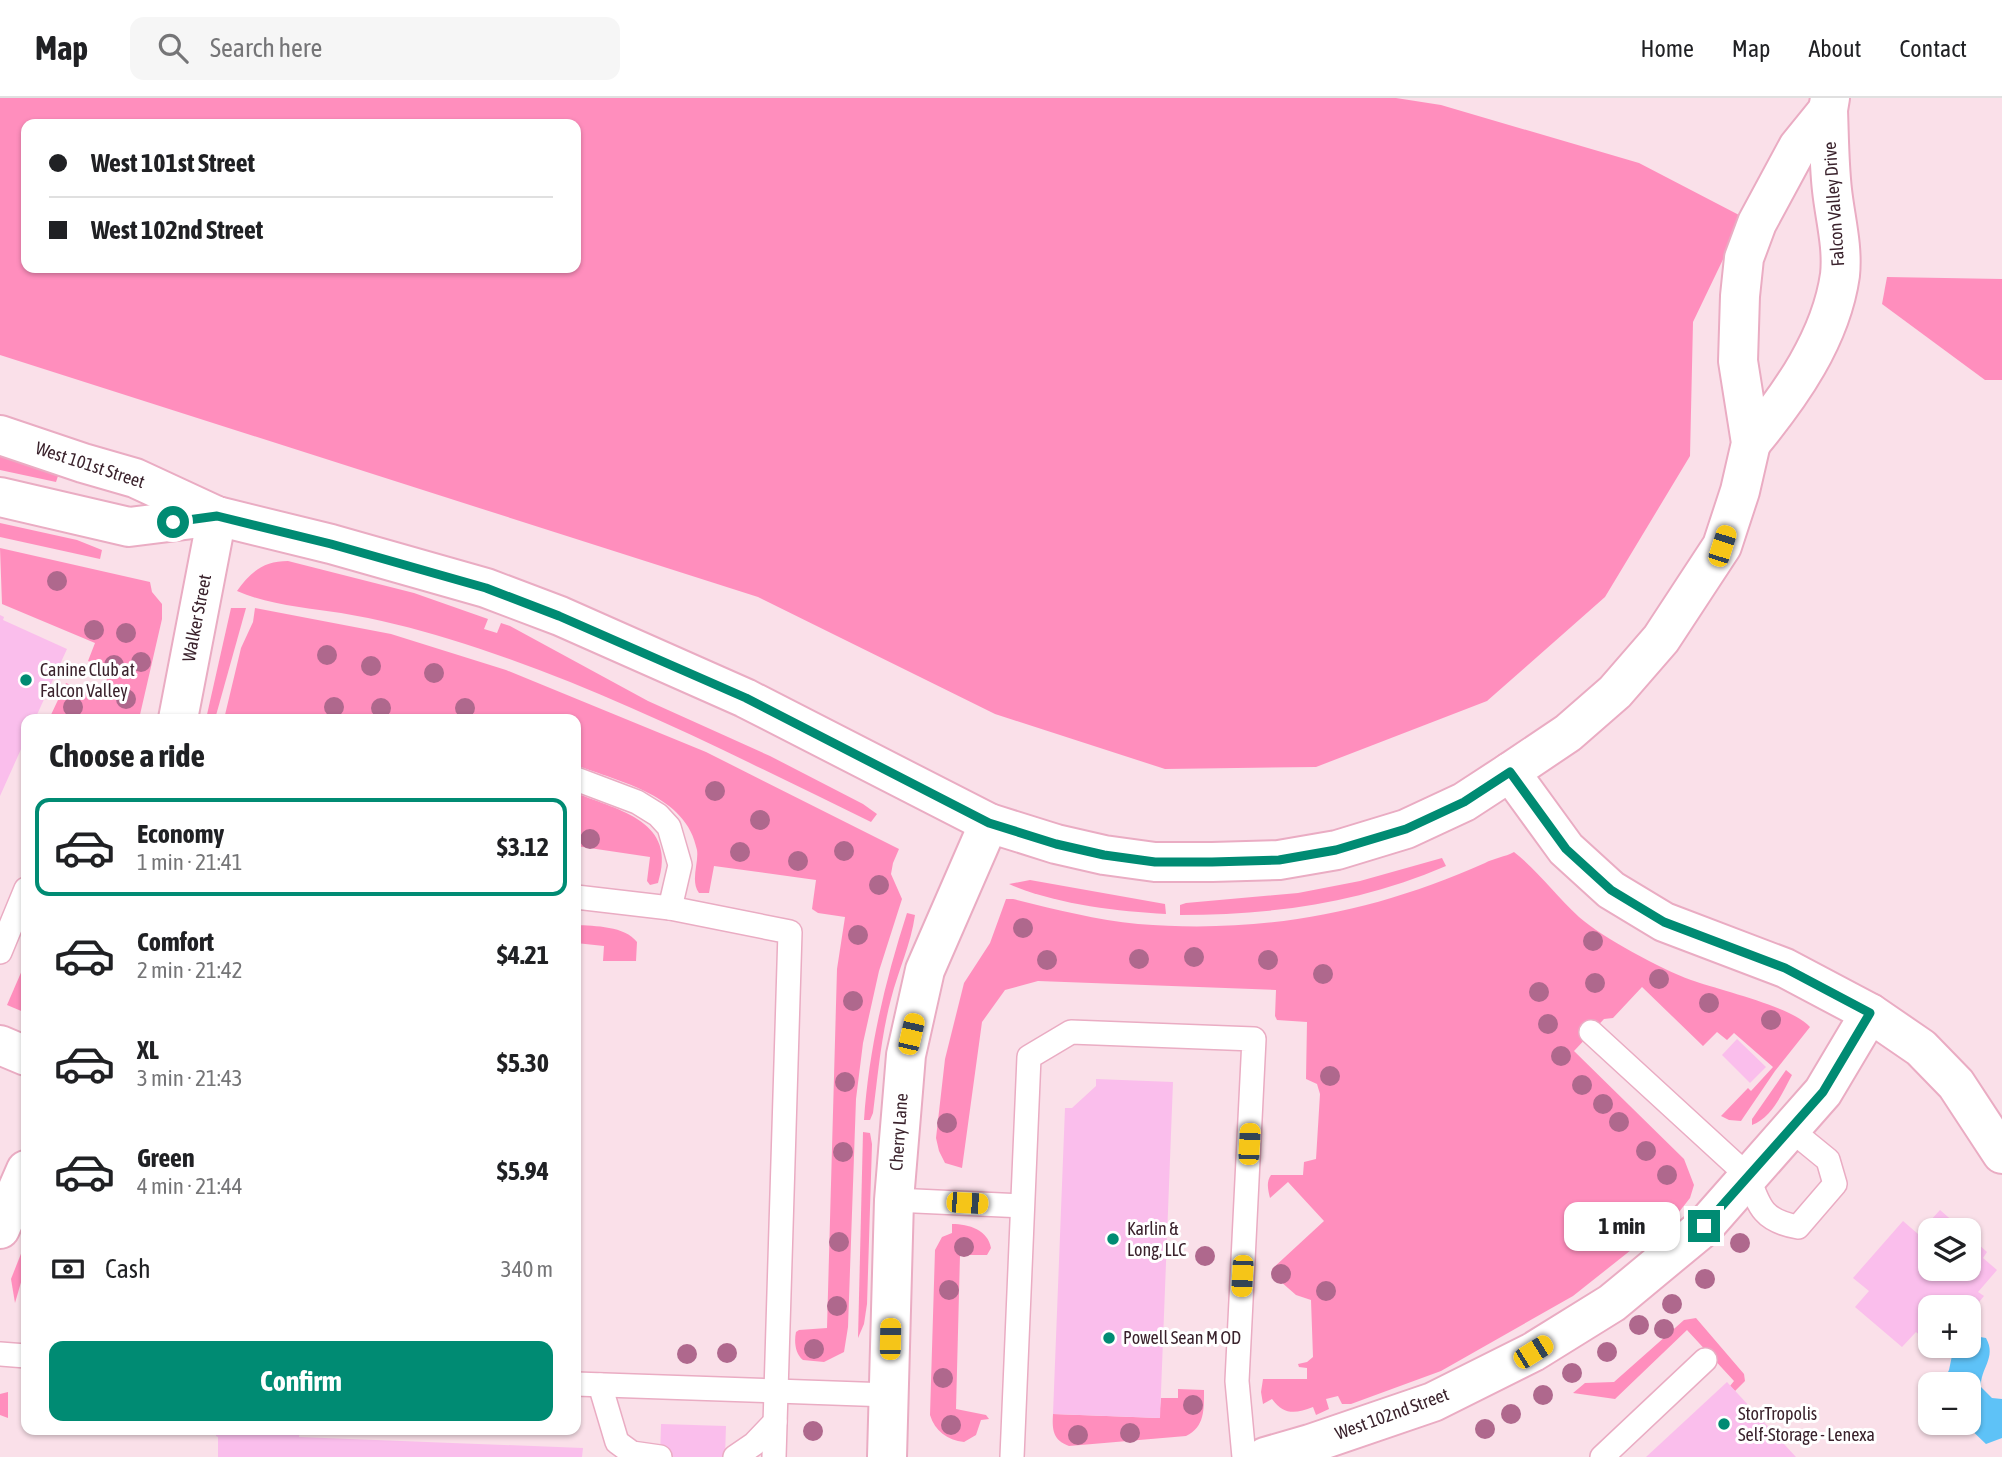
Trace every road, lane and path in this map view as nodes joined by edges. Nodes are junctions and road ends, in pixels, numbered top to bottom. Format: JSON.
{"nodes":[{"id":1,"x":1829,"y":104,"type":"edge"},
{"id":2,"x":0,"y":435,"type":"edge"},
{"id":3,"x":1751,"y":443,"type":"junction"},
{"id":4,"x":0,"y":497,"type":"edge"},
{"id":5,"x":217,"y":516,"type":"junction"},
{"id":6,"x":179,"y":714,"type":"edge"},
{"id":7,"x":1510,"y":772,"type":"junction"},
{"id":8,"x":581,"y":781,"type":"edge"},
{"id":9,"x":989,"y":823,"type":"junction"},
{"id":10,"x":581,"y":898,"type":"edge"},
{"id":11,"x":21,"y":901,"type":"edge"},
{"id":12,"x":670,"y":908,"type":"junction"},
{"id":13,"x":0,"y":952,"type":"edge"},
{"id":14,"x":1870,"y":1013,"type":"junction"},
{"id":15,"x":1591,"y":1032,"type":"dead end"},
{"id":16,"x":0,"y":1045,"type":"edge"},
{"id":17,"x":21,"y":1054,"type":"edge"},
{"id":18,"x":1790,"y":1129,"type":"junction"},
{"id":19,"x":2001,"y":1149,"type":"edge"},
{"id":20,"x":1748,"y":1176,"type":"junction"},
{"id":21,"x":21,"y":1181,"type":"edge"},
{"id":22,"x":894,"y":1200,"type":"junction"},
{"id":23,"x":1022,"y":1206,"type":"junction"},
{"id":24,"x":0,"y":1228,"type":"edge"},
{"id":25,"x":0,"y":1354,"type":"edge"},
{"id":26,"x":21,"y":1356,"type":"edge"},
{"id":27,"x":1704,"y":1360,"type":"dead end"},
{"id":28,"x":581,"y":1384,"type":"edge"},
{"id":29,"x":600,"y":1385,"type":"junction"},
{"id":30,"x":776,"y":1391,"type":"junction"},
{"id":31,"x":889,"y":1395,"type":"junction"},
{"id":32,"x":775,"y":1422,"type":"junction"},
{"id":33,"x":660,"y":1457,"type":"edge"},
{"id":34,"x":735,"y":1457,"type":"edge"},
{"id":35,"x":774,"y":1457,"type":"edge"},
{"id":36,"x":887,"y":1457,"type":"edge"},
{"id":37,"x":1012,"y":1457,"type":"edge"},
{"id":38,"x":1244,"y":1457,"type":"edge"},
{"id":39,"x":1265,"y":1457,"type":"edge"},
{"id":40,"x":1602,"y":1457,"type":"edge"}],
"edges":[{"from":1,"to":3,"type":"street","name":"Falcon Valley Drive"},
{"from":1,"to":3,"type":"street","name":"Falcon Valley Drive"},
{"from":2,"to":5,"type":"street","name":"West 101st Street"},
{"from":3,"to":7,"type":"street","name":"Falcon Valley Drive"},
{"from":4,"to":5,"type":"street","name":"West 101st Street"},
{"from":5,"to":6,"type":"street","name":"Walker Street"},
{"from":5,"to":9,"type":"street","name":"West 101st Street"},
{"from":7,"to":9,"type":"street","name":"West 101st Street"},
{"from":7,"to":14,"type":"street"},
{"from":8,"to":12,"type":"lane"},
{"from":9,"to":22,"type":"street","name":"Cherry Lane"},
{"from":10,"to":12,"type":"lane"},
{"from":11,"to":13,"type":"lane"},
{"from":12,"to":30,"type":"lane"},
{"from":14,"to":18,"type":"street","name":"West 102nd Street"},
{"from":14,"to":19,"type":"street"},
{"from":15,"to":20,"type":"lane"},
{"from":16,"to":17,"type":"street"},
{"from":18,"to":20,"type":"street","name":"West 102nd Street"},
{"from":18,"to":20,"type":"lane"},
{"from":20,"to":39,"type":"street","name":"West 102nd Street"},
{"from":21,"to":24,"type":"street"},
{"from":22,"to":23,"type":"lane"},
{"from":22,"to":31,"type":"street","name":"Cherry Lane"},
{"from":23,"to":37,"type":"lane"},
{"from":23,"to":38,"type":"lane"},
{"from":25,"to":26,"type":"lane"},
{"from":27,"to":40,"type":"lane"},
{"from":28,"to":29,"type":"lane"},
{"from":29,"to":30,"type":"lane"},
{"from":29,"to":33,"type":"lane"},
{"from":30,"to":31,"type":"lane"},
{"from":30,"to":32,"type":"lane"},
{"from":31,"to":36,"type":"street","name":"Cherry Lane"},
{"from":32,"to":34,"type":"lane"},
{"from":32,"to":35,"type":"lane"}]}
